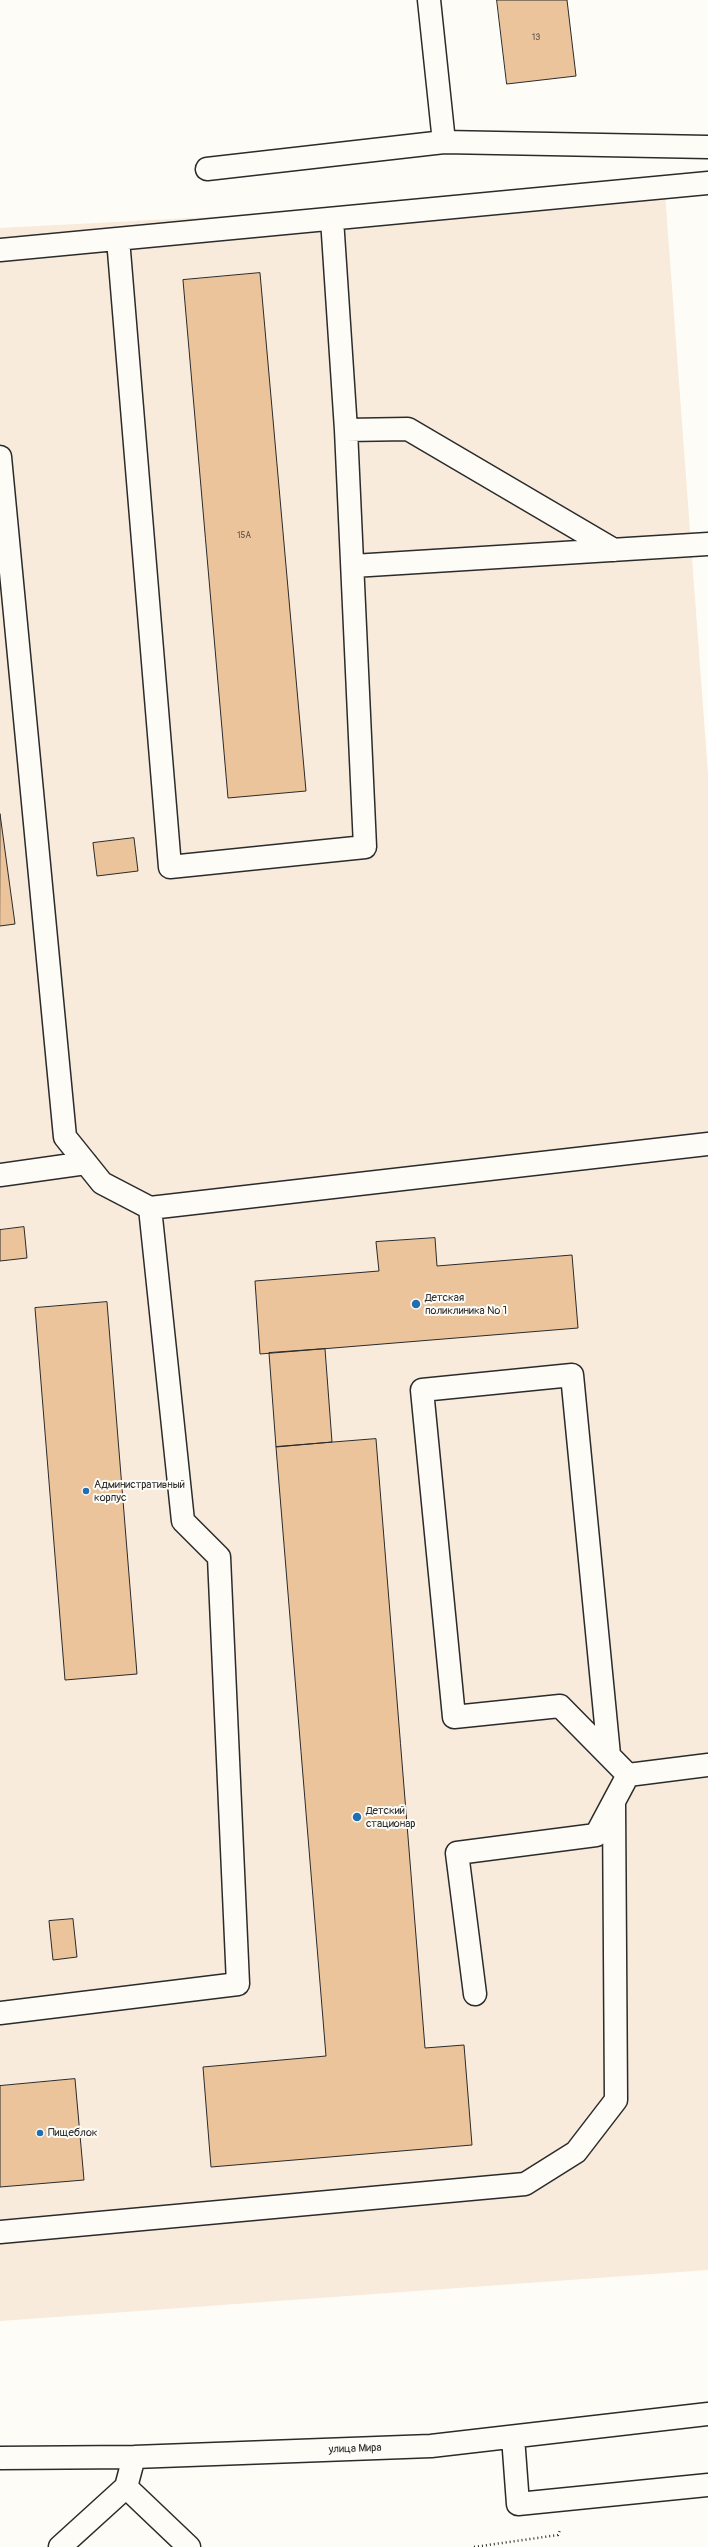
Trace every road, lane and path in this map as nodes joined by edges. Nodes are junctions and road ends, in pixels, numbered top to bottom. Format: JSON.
{"nodes":[{"id":1,"x":429,"y":0,"type":"edge"},
{"id":2,"x":444,"y":142,"type":"junction"},
{"id":3,"x":708,"y":147,"type":"edge"},
{"id":4,"x":207,"y":169,"type":"dead end"},
{"id":5,"x":708,"y":183,"type":"edge"},
{"id":6,"x":332,"y":219,"type":"junction"},
{"id":7,"x":118,"y":239,"type":"junction"},
{"id":8,"x":0,"y":250,"type":"edge"},
{"id":9,"x":346,"y":430,"type":"junction"},
{"id":10,"x":0,"y":458,"type":"edge"},
{"id":11,"x":708,"y":544,"type":"edge"},
{"id":12,"x":614,"y":550,"type":"junction"},
{"id":13,"x":5,"y":564,"type":"edge"},
{"id":14,"x":353,"y":566,"type":"junction"},
{"id":15,"x":708,"y":1144,"type":"edge"},
{"id":16,"x":86,"y":1164,"type":"junction"},
{"id":17,"x":0,"y":1175,"type":"edge"},
{"id":18,"x":150,"y":1208,"type":"junction"},
{"id":19,"x":609,"y":1755,"type":"junction"},
{"id":20,"x":708,"y":1765,"type":"edge"},
{"id":21,"x":628,"y":1774,"type":"junction"},
{"id":22,"x":614,"y":1801,"type":"junction"},
{"id":23,"x":475,"y":1994,"type":"dead end"},
{"id":24,"x":0,"y":2013,"type":"edge"},
{"id":25,"x":0,"y":2232,"type":"edge"},
{"id":26,"x":708,"y":2414,"type":"edge"},
{"id":27,"x":514,"y":2437,"type":"junction"},
{"id":28,"x":134,"y":2457,"type":"junction"},
{"id":29,"x":0,"y":2458,"type":"edge"},
{"id":30,"x":708,"y":2485,"type":"edge"},
{"id":31,"x":126,"y":2487,"type":"junction"},
{"id":32,"x":60,"y":2547,"type":"edge"},
{"id":33,"x":189,"y":2547,"type":"edge"}],
"edges":[{"from":1,"to":2,"type":"street"},
{"from":2,"to":3,"type":"street"},
{"from":2,"to":4,"type":"street"},
{"from":5,"to":6,"type":"street"},
{"from":6,"to":7,"type":"street"},
{"from":6,"to":9,"type":"street"},
{"from":7,"to":8,"type":"street"},
{"from":7,"to":14,"type":"street"},
{"from":9,"to":12,"type":"street"},
{"from":9,"to":14,"type":"street"},
{"from":10,"to":13,"type":"street"},
{"from":11,"to":12,"type":"street"},
{"from":12,"to":14,"type":"street"},
{"from":13,"to":16,"type":"street"},
{"from":15,"to":18,"type":"street"},
{"from":16,"to":17,"type":"street"},
{"from":16,"to":18,"type":"street"},
{"from":18,"to":24,"type":"street"},
{"from":19,"to":19,"type":"street"},
{"from":19,"to":21,"type":"street"},
{"from":20,"to":21,"type":"street"},
{"from":21,"to":22,"type":"street"},
{"from":22,"to":23,"type":"street"},
{"from":22,"to":25,"type":"street"},
{"from":26,"to":27,"type":"street","name":"улица Мира"},
{"from":27,"to":28,"type":"street","name":"улица Мира"},
{"from":27,"to":30,"type":"street"},
{"from":28,"to":29,"type":"street","name":"улица Мира"},
{"from":28,"to":31,"type":"street"},
{"from":31,"to":32,"type":"street"},
{"from":31,"to":33,"type":"street"}]}
